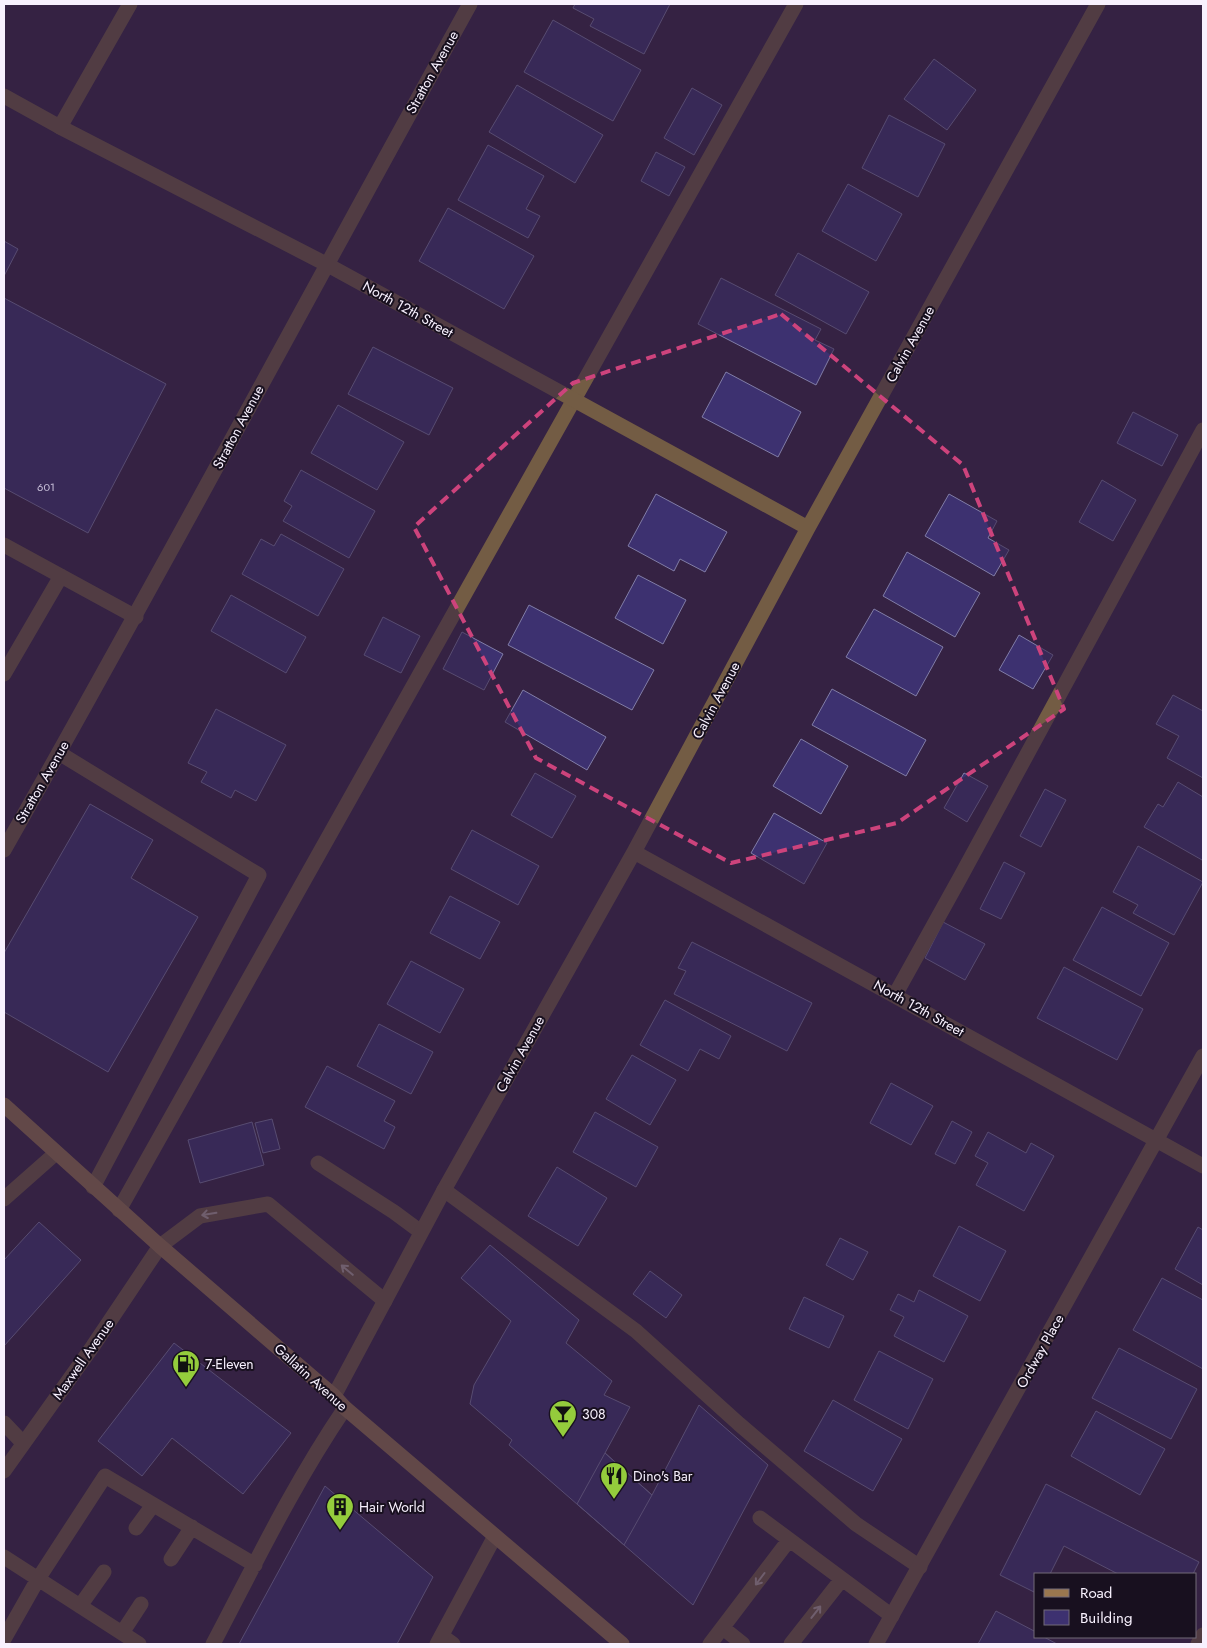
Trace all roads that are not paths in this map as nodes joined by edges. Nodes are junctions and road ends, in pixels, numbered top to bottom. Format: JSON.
{"nodes":[{"id":1,"x":130,"y":4,"type":"edge"},
{"id":2,"x":470,"y":4,"type":"edge"},
{"id":3,"x":796,"y":4,"type":"edge"},
{"id":4,"x":1098,"y":4,"type":"edge"},
{"id":5,"x":4,"y":96,"type":"edge"},
{"id":6,"x":60,"y":127,"type":"junction"},
{"id":7,"x":326,"y":264,"type":"junction"},
{"id":8,"x":574,"y":399,"type":"junction"},
{"id":9,"x":1203,"y":430,"type":"edge"},
{"id":10,"x":808,"y":528,"type":"junction"},
{"id":11,"x":4,"y":545,"type":"edge"},
{"id":12,"x":61,"y":576,"type":"junction"},
{"id":13,"x":136,"y":617,"type":"junction"},
{"id":14,"x":4,"y":674,"type":"edge"},
{"id":15,"x":59,"y":753,"type":"junction"},
{"id":16,"x":4,"y":850,"type":"edge"},
{"id":17,"x":634,"y":852,"type":"junction"},
{"id":18,"x":895,"y":995,"type":"junction"},
{"id":19,"x":1203,"y":1056,"type":"edge"},
{"id":20,"x":4,"y":1105,"type":"edge"},
{"id":21,"x":1158,"y":1140,"type":"junction"},
{"id":22,"x":56,"y":1153,"type":"junction"},
{"id":23,"x":318,"y":1163,"type":"dead end"},
{"id":24,"x":1203,"y":1166,"type":"edge"},
{"id":25,"x":94,"y":1187,"type":"junction"},
{"id":26,"x":444,"y":1190,"type":"junction"},
{"id":27,"x":4,"y":1199,"type":"edge"},
{"id":28,"x":119,"y":1210,"type":"junction"},
{"id":29,"x":422,"y":1232,"type":"junction"},
{"id":30,"x":160,"y":1246,"type":"junction"},
{"id":31,"x":385,"y":1301,"type":"junction"},
{"id":32,"x":334,"y":1396,"type":"junction"},
{"id":33,"x":345,"y":1408,"type":"junction"},
{"id":34,"x":4,"y":1423,"type":"edge"},
{"id":35,"x":24,"y":1443,"type":"junction"},
{"id":36,"x":4,"y":1471,"type":"edge"},
{"id":37,"x":153,"y":1505,"type":"junction"},
{"id":38,"x":760,"y":1518,"type":"dead end"},
{"id":39,"x":136,"y":1528,"type":"dead end"},
{"id":40,"x":192,"y":1528,"type":"junction"},
{"id":41,"x":495,"y":1536,"type":"junction"},
{"id":42,"x":789,"y":1540,"type":"junction"},
{"id":43,"x":4,"y":1557,"type":"edge"},
{"id":44,"x":171,"y":1559,"type":"dead end"},
{"id":45,"x":255,"y":1565,"type":"junction"},
{"id":46,"x":920,"y":1567,"type":"junction"},
{"id":47,"x":104,"y":1572,"type":"dead end"},
{"id":48,"x":38,"y":1579,"type":"junction"},
{"id":49,"x":842,"y":1579,"type":"junction"},
{"id":50,"x":141,"y":1604,"type":"dead end"},
{"id":51,"x":80,"y":1606,"type":"junction"},
{"id":52,"x":892,"y":1616,"type":"junction"},
{"id":53,"x":723,"y":1628,"type":"junction"},
{"id":54,"x":122,"y":1633,"type":"junction"},
{"id":55,"x":1203,"y":1635,"type":"edge"},
{"id":56,"x":4,"y":1639,"type":"edge"},
{"id":57,"x":444,"y":1641,"type":"edge"},
{"id":58,"x":879,"y":1643,"type":"edge"},
{"id":59,"x":138,"y":1644,"type":"edge"},
{"id":60,"x":213,"y":1644,"type":"edge"},
{"id":61,"x":622,"y":1644,"type":"edge"},
{"id":62,"x":710,"y":1644,"type":"edge"},
{"id":63,"x":743,"y":1644,"type":"edge"},
{"id":64,"x":790,"y":1644,"type":"edge"},
{"id":65,"x":1198,"y":1644,"type":"edge"}],
"edges":[{"from":1,"to":6,"type":"street"},
{"from":2,"to":7,"type":"street","name":"Stratton Avenue"},
{"from":3,"to":8,"type":"street"},
{"from":4,"to":10,"type":"street","name":"Calvin Avenue"},
{"from":5,"to":6,"type":"street","name":"North 12th Street"},
{"from":6,"to":7,"type":"street","name":"North 12th Street"},
{"from":7,"to":8,"type":"street","name":"North 12th Street"},
{"from":7,"to":13,"type":"street","name":"Stratton Avenue"},
{"from":8,"to":10,"type":"street","name":"North 12th Street"},
{"from":8,"to":28,"type":"street"},
{"from":9,"to":18,"type":"street"},
{"from":10,"to":17,"type":"street","name":"Calvin Avenue"},
{"from":11,"to":12,"type":"street"},
{"from":12,"to":13,"type":"street"},
{"from":12,"to":14,"type":"street"},
{"from":13,"to":15,"type":"street","name":"Stratton Avenue"},
{"from":15,"to":16,"type":"street","name":"Stratton Avenue"},
{"from":15,"to":25,"type":"street"},
{"from":17,"to":18,"type":"street","name":"North 12th Street"},
{"from":17,"to":26,"type":"street","name":"Calvin Avenue"},
{"from":18,"to":21,"type":"street","name":"North 12th Street"},
{"from":19,"to":21,"type":"street","name":"Ordway Place"},
{"from":20,"to":22,"type":"main road","name":"Gallatin Avenue"},
{"from":21,"to":24,"type":"street","name":"North 12th Street"},
{"from":21,"to":46,"type":"street","name":"Ordway Place"},
{"from":22,"to":25,"type":"main road","name":"Gallatin Avenue"},
{"from":22,"to":27,"type":"street"},
{"from":23,"to":29,"type":"street"},
{"from":25,"to":28,"type":"main road","name":"Gallatin Avenue"},
{"from":26,"to":29,"type":"street","name":"Calvin Avenue"},
{"from":26,"to":46,"type":"street"},
{"from":28,"to":30,"type":"main road","name":"Gallatin Avenue"},
{"from":29,"to":31,"type":"street","name":"Calvin Avenue"},
{"from":31,"to":30,"type":"street","name":"Maxwell Avenue","one_way":true},
{"from":30,"to":32,"type":"main road","name":"Gallatin Avenue"},
{"from":30,"to":35,"type":"street","name":"Maxwell Avenue"},
{"from":31,"to":32,"type":"street","name":"Calvin Avenue"},
{"from":32,"to":33,"type":"main road","name":"Gallatin Avenue"},
{"from":33,"to":41,"type":"main road","name":"Gallatin Avenue"},
{"from":33,"to":45,"type":"street"},
{"from":34,"to":35,"type":"street"},
{"from":35,"to":36,"type":"street","name":"Maxwell Avenue"},
{"from":37,"to":39,"type":"street"},
{"from":37,"to":40,"type":"street"},
{"from":37,"to":48,"type":"street"},
{"from":38,"to":42,"type":"street"},
{"from":40,"to":44,"type":"street"},
{"from":40,"to":45,"type":"street"},
{"from":41,"to":57,"type":"street"},
{"from":41,"to":61,"type":"main road","name":"Gallatin Avenue"},
{"from":42,"to":49,"type":"street"},
{"from":42,"to":53,"type":"street","one_way":true},
{"from":43,"to":48,"type":"street"},
{"from":45,"to":60,"type":"street"},
{"from":46,"to":52,"type":"street","name":"Ordway Place"},
{"from":47,"to":51,"type":"street"},
{"from":48,"to":51,"type":"street"},
{"from":48,"to":56,"type":"street"},
{"from":49,"to":52,"type":"street"},
{"from":64,"to":49,"type":"street","one_way":true},
{"from":50,"to":54,"type":"street"},
{"from":51,"to":54,"type":"street"},
{"from":52,"to":58,"type":"street","name":"Ordway Place"},
{"from":53,"to":62,"type":"street"},
{"from":53,"to":63,"type":"street"},
{"from":54,"to":59,"type":"street"},
{"from":55,"to":65,"type":"street"}]}
